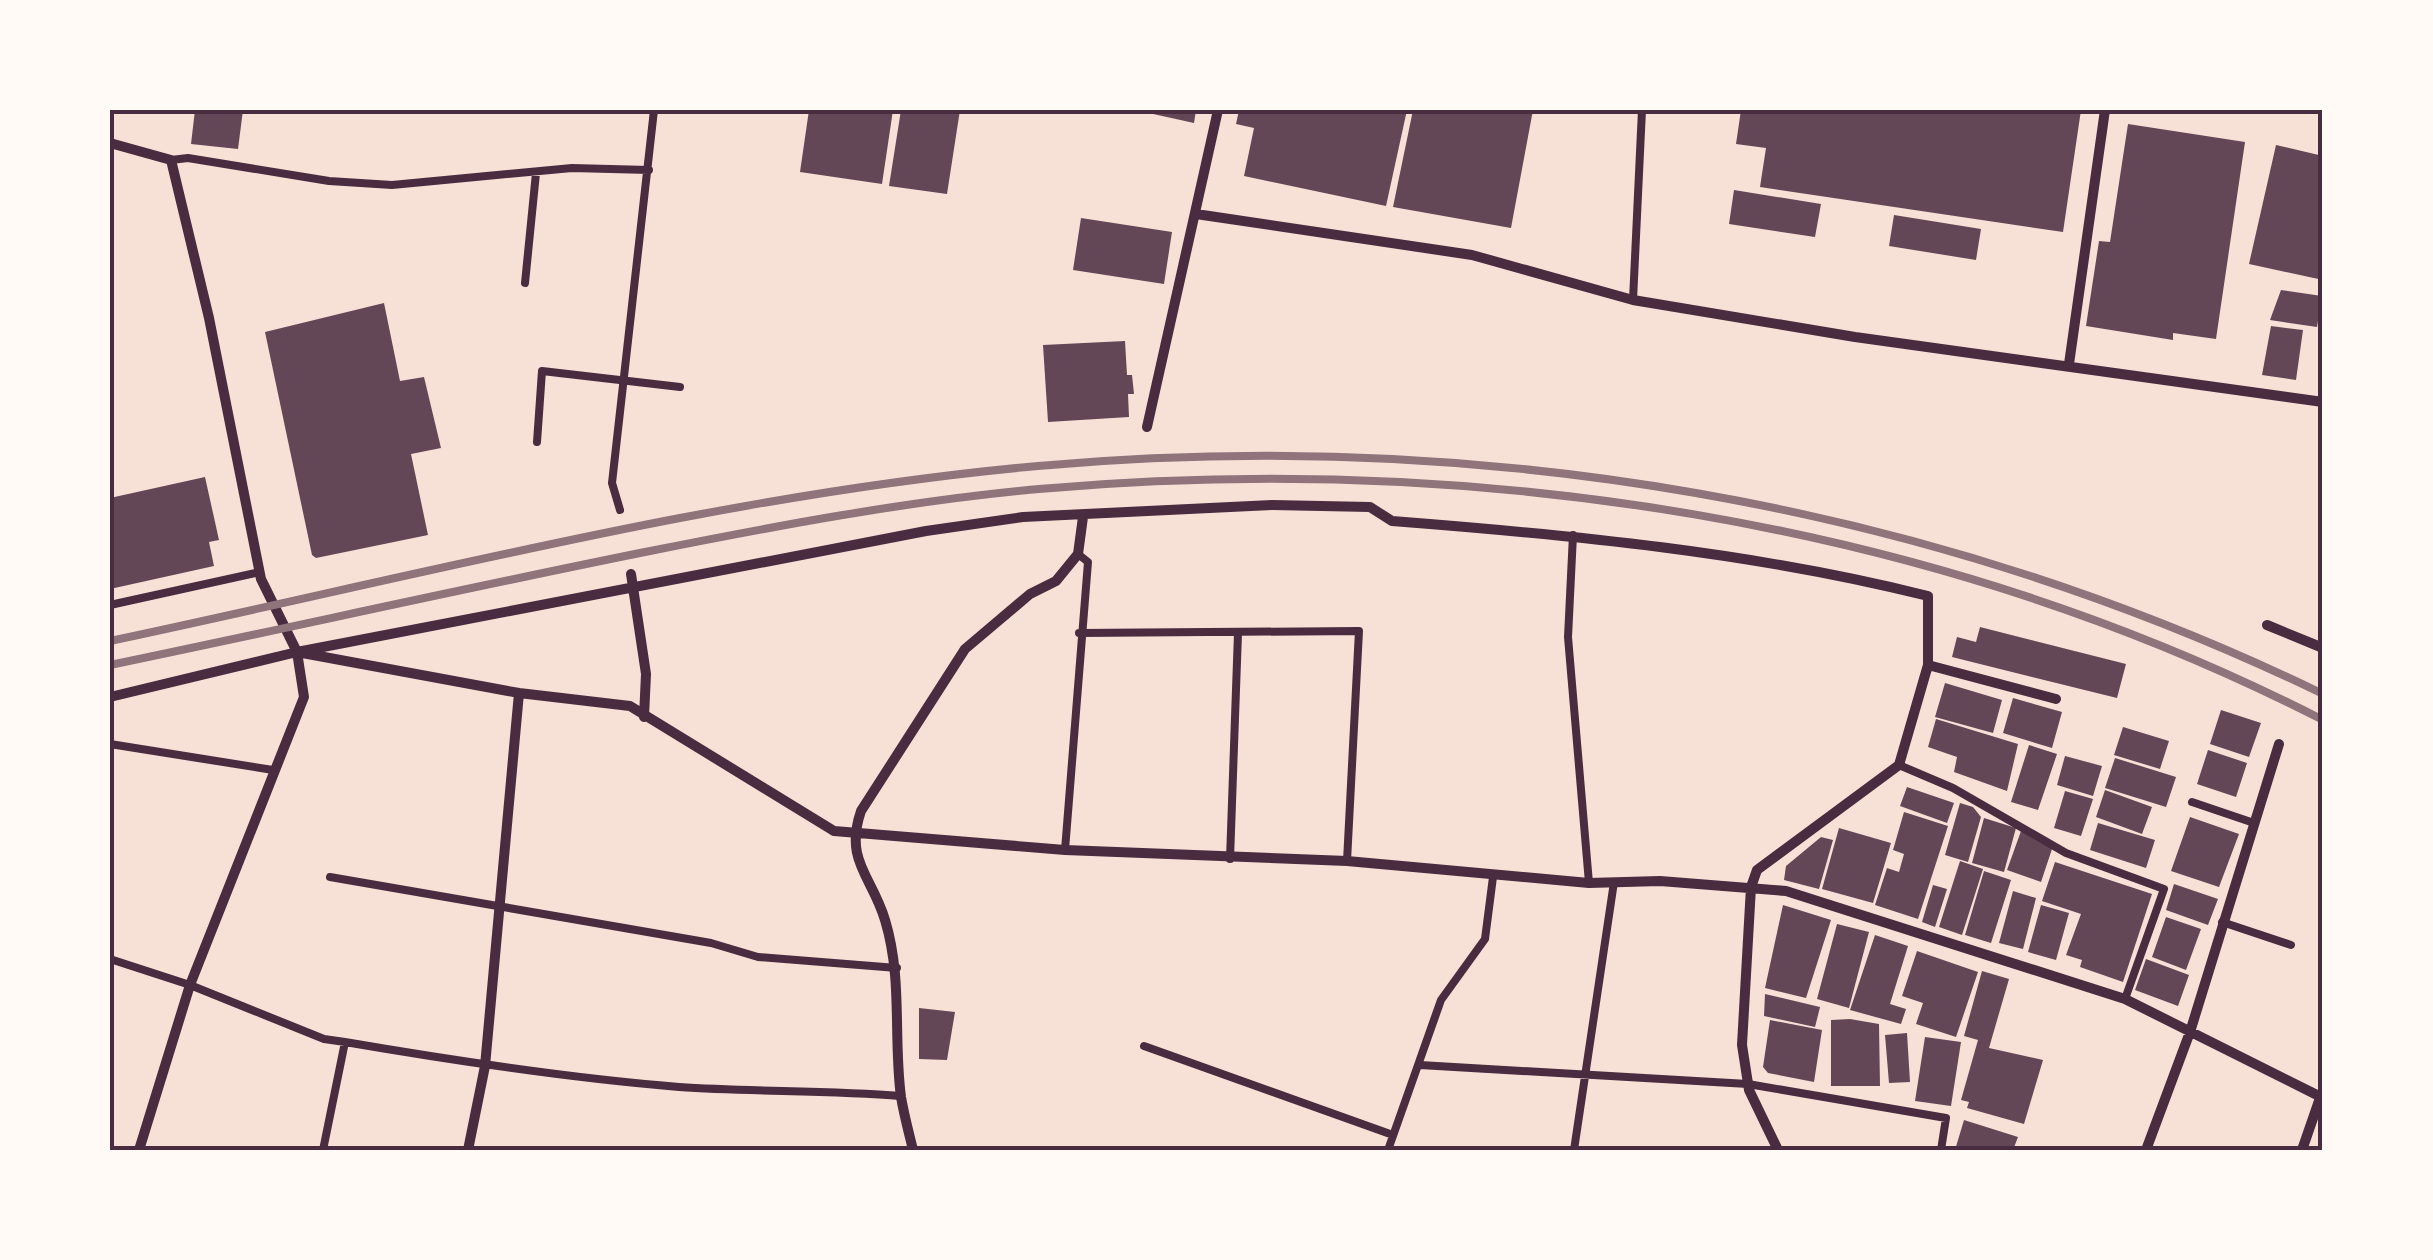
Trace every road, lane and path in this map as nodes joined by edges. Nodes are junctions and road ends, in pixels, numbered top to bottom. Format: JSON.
{"nodes":[{"id":1,"x":654,"y":110,"type":"edge"},
{"id":2,"x":1218,"y":110,"type":"edge"},
{"id":3,"x":1642,"y":110,"type":"edge"},
{"id":4,"x":2105,"y":110,"type":"edge"},
{"id":5,"x":110,"y":143,"type":"edge"},
{"id":6,"x":171,"y":160,"type":"junction"},
{"id":7,"x":649,"y":170,"type":"junction"},
{"id":8,"x":536,"y":173,"type":"junction"},
{"id":9,"x":1196,"y":214,"type":"junction"},
{"id":10,"x":525,"y":283,"type":"dead end"},
{"id":11,"x":1633,"y":300,"type":"junction"},
{"id":12,"x":2069,"y":364,"type":"junction"},
{"id":13,"x":626,"y":382,"type":"junction"},
{"id":14,"x":680,"y":387,"type":"dead end"},
{"id":15,"x":2323,"y":402,"type":"edge"},
{"id":16,"x":1147,"y":427,"type":"dead end"},
{"id":17,"x":537,"y":442,"type":"dead end"},
{"id":18,"x":620,"y":510,"type":"dead end"},
{"id":19,"x":1083,"y":518,"type":"junction"},
{"id":20,"x":1574,"y":535,"type":"junction"},
{"id":21,"x":1078,"y":554,"type":"junction"},
{"id":22,"x":260,"y":572,"type":"junction"},
{"id":23,"x":631,"y":579,"type":"junction"},
{"id":24,"x":110,"y":605,"type":"edge"},
{"id":25,"x":2268,"y":624,"type":"dead end"},
{"id":26,"x":1079,"y":633,"type":"junction"},
{"id":27,"x":1238,"y":633,"type":"junction"},
{"id":28,"x":2323,"y":648,"type":"edge"},
{"id":29,"x":297,"y":652,"type":"junction"},
{"id":30,"x":1928,"y":665,"type":"junction"},
{"id":31,"x":520,"y":694,"type":"junction"},
{"id":32,"x":110,"y":697,"type":"edge"},
{"id":33,"x":2056,"y":699,"type":"dead end"},
{"id":34,"x":644,"y":717,"type":"junction"},
{"id":35,"x":110,"y":744,"type":"edge"},
{"id":36,"x":2279,"y":744,"type":"dead end"},
{"id":37,"x":1899,"y":765,"type":"junction"},
{"id":38,"x":273,"y":770,"type":"junction"},
{"id":39,"x":2192,"y":802,"type":"dead end"},
{"id":40,"x":2254,"y":823,"type":"junction"},
{"id":41,"x":853,"y":833,"type":"junction"},
{"id":42,"x":1065,"y":850,"type":"junction"},
{"id":43,"x":1230,"y":859,"type":"junction"},
{"id":44,"x":1347,"y":861,"type":"junction"},
{"id":45,"x":330,"y":877,"type":"dead end"},
{"id":46,"x":1493,"y":877,"type":"junction"},
{"id":47,"x":1614,"y":882,"type":"junction"},
{"id":48,"x":1589,"y":883,"type":"junction"},
{"id":49,"x":1751,"y":887,"type":"junction"},
{"id":50,"x":498,"y":909,"type":"junction"},
{"id":51,"x":2222,"y":922,"type":"junction"},
{"id":52,"x":2291,"y":946,"type":"dead end"},
{"id":53,"x":110,"y":959,"type":"edge"},
{"id":54,"x":897,"y":968,"type":"junction"},
{"id":55,"x":190,"y":984,"type":"junction"},
{"id":56,"x":2125,"y":999,"type":"junction"},
{"id":57,"x":2190,"y":1032,"type":"junction"},
{"id":58,"x":345,"y":1042,"type":"junction"},
{"id":59,"x":1144,"y":1046,"type":"dead end"},
{"id":60,"x":1420,"y":1065,"type":"junction"},
{"id":61,"x":485,"y":1066,"type":"junction"},
{"id":62,"x":1585,"y":1076,"type":"junction"},
{"id":63,"x":1748,"y":1084,"type":"junction"},
{"id":64,"x":901,"y":1096,"type":"junction"},
{"id":65,"x":2321,"y":1098,"type":"edge"},
{"id":66,"x":1393,"y":1135,"type":"junction"},
{"id":67,"x":139,"y":1150,"type":"edge"},
{"id":68,"x":323,"y":1150,"type":"edge"},
{"id":69,"x":468,"y":1150,"type":"edge"},
{"id":70,"x":913,"y":1150,"type":"edge"},
{"id":71,"x":1388,"y":1150,"type":"edge"},
{"id":72,"x":1574,"y":1150,"type":"edge"},
{"id":73,"x":1778,"y":1150,"type":"edge"},
{"id":74,"x":1941,"y":1150,"type":"edge"},
{"id":75,"x":2146,"y":1150,"type":"edge"},
{"id":76,"x":2302,"y":1150,"type":"edge"}],
"edges":[{"from":1,"to":7,"type":"lane"},
{"from":2,"to":9,"type":"street"},
{"from":3,"to":11,"type":"lane"},
{"from":4,"to":12,"type":"street"},
{"from":5,"to":6,"type":"street"},
{"from":6,"to":8,"type":"lane"},
{"from":6,"to":22,"type":"street"},
{"from":7,"to":8,"type":"lane"},
{"from":7,"to":13,"type":"lane"},
{"from":8,"to":10,"type":"lane"},
{"from":9,"to":11,"type":"street"},
{"from":9,"to":16,"type":"street"},
{"from":11,"to":12,"type":"street"},
{"from":12,"to":15,"type":"street"},
{"from":13,"to":14,"type":"lane"},
{"from":13,"to":17,"type":"lane"},
{"from":13,"to":18,"type":"lane"},
{"from":19,"to":20,"type":"street"},
{"from":19,"to":21,"type":"street"},
{"from":19,"to":23,"type":"street"},
{"from":20,"to":30,"type":"street"},
{"from":20,"to":48,"type":"lane"},
{"from":21,"to":26,"type":"lane"},
{"from":21,"to":41,"type":"street"},
{"from":22,"to":24,"type":"lane"},
{"from":22,"to":29,"type":"street"},
{"from":23,"to":29,"type":"street"},
{"from":23,"to":34,"type":"street"},
{"from":25,"to":28,"type":"street"},
{"from":26,"to":27,"type":"lane"},
{"from":26,"to":42,"type":"lane"},
{"from":27,"to":43,"type":"lane"},
{"from":27,"to":44,"type":"lane"},
{"from":29,"to":31,"type":"street"},
{"from":29,"to":32,"type":"street"},
{"from":29,"to":38,"type":"street"},
{"from":30,"to":33,"type":"street"},
{"from":30,"to":37,"type":"street"},
{"from":31,"to":34,"type":"street"},
{"from":31,"to":50,"type":"street"},
{"from":34,"to":41,"type":"street"},
{"from":35,"to":38,"type":"lane"},
{"from":36,"to":40,"type":"street"},
{"from":37,"to":49,"type":"street"},
{"from":37,"to":56,"type":"lane"},
{"from":38,"to":55,"type":"street"},
{"from":39,"to":40,"type":"lane"},
{"from":40,"to":51,"type":"street"},
{"from":41,"to":42,"type":"street"},
{"from":41,"to":54,"type":"street"},
{"from":42,"to":43,"type":"street"},
{"from":43,"to":44,"type":"street"},
{"from":44,"to":46,"type":"street"},
{"from":45,"to":50,"type":"lane"},
{"from":46,"to":48,"type":"street"},
{"from":46,"to":60,"type":"lane"},
{"from":47,"to":48,"type":"street"},
{"from":47,"to":49,"type":"street"},
{"from":47,"to":62,"type":"lane"},
{"from":49,"to":56,"type":"street"},
{"from":49,"to":63,"type":"street"},
{"from":50,"to":54,"type":"lane"},
{"from":50,"to":61,"type":"street"},
{"from":51,"to":52,"type":"lane"},
{"from":51,"to":57,"type":"street"},
{"from":53,"to":55,"type":"lane"},
{"from":54,"to":64,"type":"street"},
{"from":55,"to":58,"type":"lane"},
{"from":55,"to":67,"type":"street"},
{"from":56,"to":57,"type":"street"},
{"from":57,"to":65,"type":"street"},
{"from":57,"to":75,"type":"street"},
{"from":58,"to":61,"type":"lane"},
{"from":58,"to":68,"type":"lane"},
{"from":59,"to":66,"type":"lane"},
{"from":60,"to":62,"type":"lane"},
{"from":60,"to":66,"type":"lane"},
{"from":61,"to":64,"type":"lane"},
{"from":61,"to":69,"type":"street"},
{"from":62,"to":63,"type":"lane"},
{"from":62,"to":72,"type":"lane"},
{"from":63,"to":73,"type":"street"},
{"from":63,"to":74,"type":"lane"},
{"from":64,"to":70,"type":"street"},
{"from":65,"to":76,"type":"street"},
{"from":66,"to":71,"type":"lane"}]}
